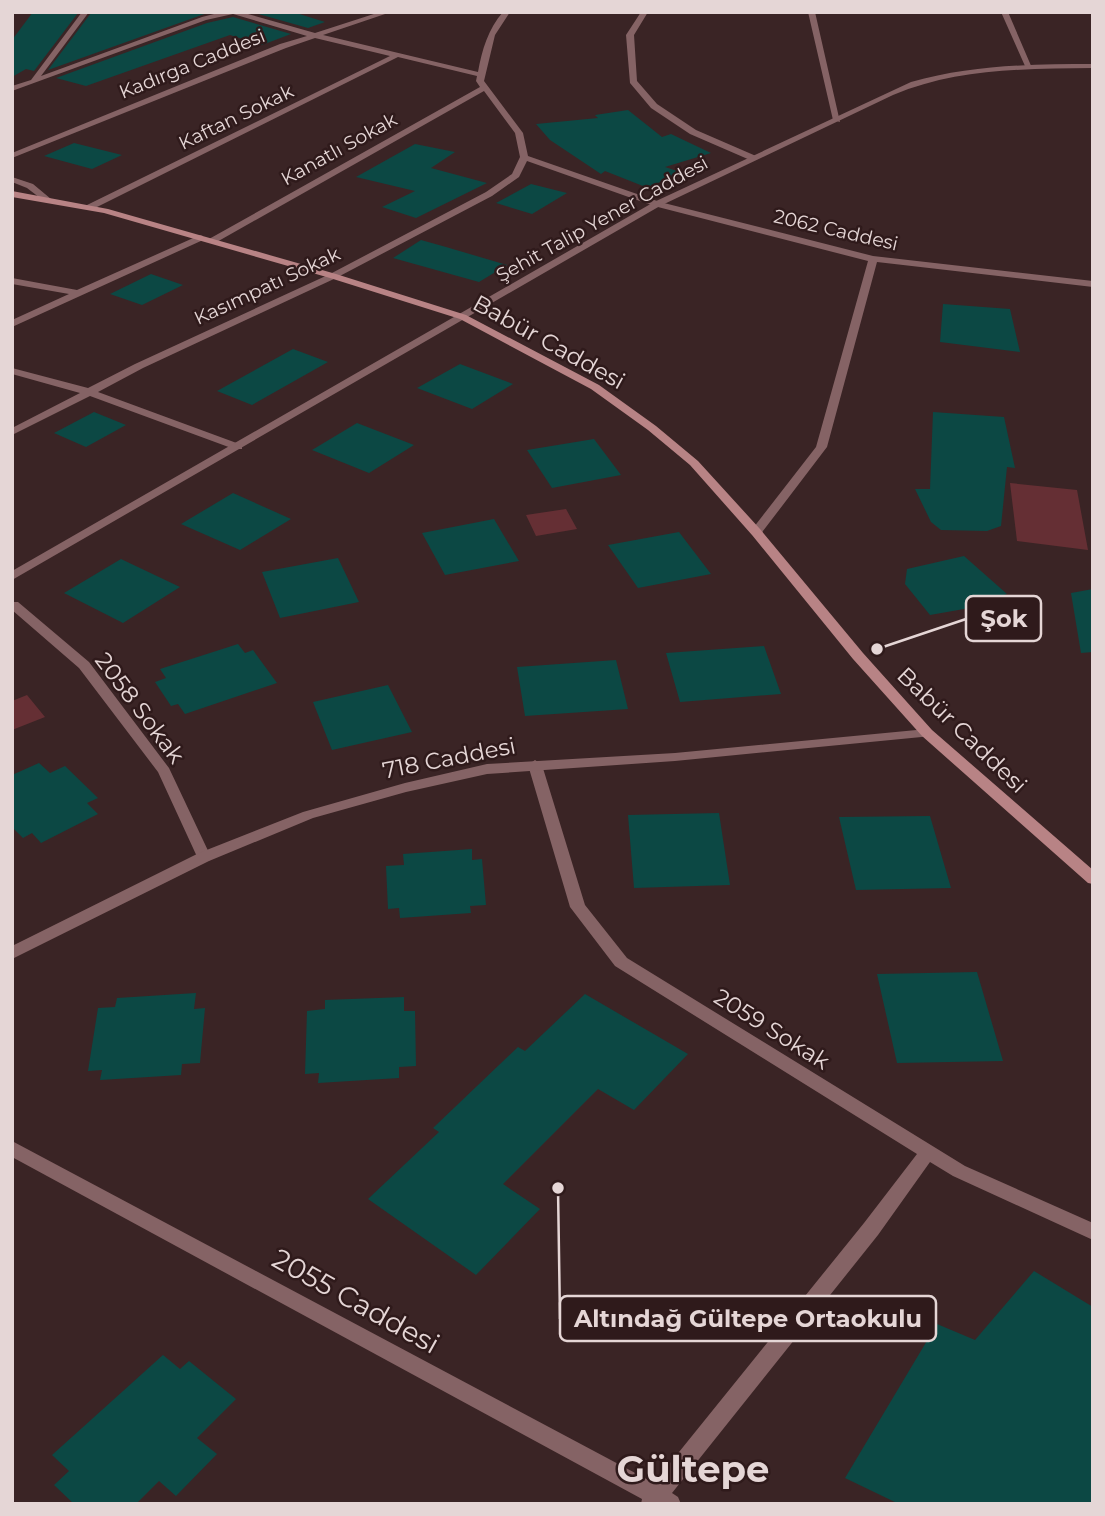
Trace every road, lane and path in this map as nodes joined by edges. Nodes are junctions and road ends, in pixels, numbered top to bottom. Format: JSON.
{"nodes":[{"id":1,"x":86,"y":12,"type":"edge"},
{"id":2,"x":233,"y":12,"type":"edge"},
{"id":3,"x":387,"y":12,"type":"edge"},
{"id":4,"x":507,"y":12,"type":"edge"},
{"id":5,"x":645,"y":12,"type":"edge"},
{"id":6,"x":811,"y":12,"type":"edge"},
{"id":7,"x":1004,"y":12,"type":"edge"},
{"id":8,"x":316,"y":36,"type":"junction"},
{"id":9,"x":396,"y":56,"type":"junction"},
{"id":10,"x":1029,"y":66,"type":"junction"},
{"id":11,"x":1093,"y":66,"type":"edge"},
{"id":12,"x":481,"y":75,"type":"junction"},
{"id":13,"x":33,"y":81,"type":"junction"},
{"id":14,"x":484,"y":88,"type":"junction"},
{"id":15,"x":12,"y":89,"type":"edge"},
{"id":16,"x":836,"y":120,"type":"junction"},
{"id":17,"x":12,"y":156,"type":"edge"},
{"id":18,"x":524,"y":158,"type":"junction"},
{"id":19,"x":753,"y":158,"type":"junction"},
{"id":20,"x":12,"y":179,"type":"edge"},
{"id":21,"x":12,"y":194,"type":"edge"},
{"id":22,"x":47,"y":199,"type":"junction"},
{"id":23,"x":657,"y":204,"type":"junction"},
{"id":24,"x":90,"y":207,"type":"junction"},
{"id":25,"x":206,"y":240,"type":"junction"},
{"id":26,"x":873,"y":259,"type":"junction"},
{"id":27,"x":333,"y":276,"type":"junction"},
{"id":28,"x":12,"y":281,"type":"edge"},
{"id":29,"x":1093,"y":284,"type":"edge"},
{"id":30,"x":76,"y":293,"type":"junction"},
{"id":31,"x":463,"y":317,"type":"junction"},
{"id":32,"x":12,"y":324,"type":"edge"},
{"id":33,"x":12,"y":371,"type":"edge"},
{"id":34,"x":89,"y":392,"type":"junction"},
{"id":35,"x":12,"y":432,"type":"edge"},
{"id":36,"x":238,"y":447,"type":"junction"},
{"id":37,"x":756,"y":532,"type":"junction"},
{"id":38,"x":12,"y":576,"type":"edge"},
{"id":39,"x":14,"y":605,"type":"dead end"},
{"id":40,"x":927,"y":733,"type":"junction"},
{"id":41,"x":535,"y":765,"type":"junction"},
{"id":42,"x":204,"y":857,"type":"junction"},
{"id":43,"x":1093,"y":879,"type":"edge"},
{"id":44,"x":12,"y":953,"type":"edge"},
{"id":45,"x":12,"y":1148,"type":"edge"},
{"id":46,"x":928,"y":1152,"type":"junction"},
{"id":47,"x":1093,"y":1232,"type":"edge"},
{"id":48,"x":659,"y":1501,"type":"edge"}],
"edges":[{"from":1,"to":13,"type":"street"},
{"from":2,"to":8,"type":"street"},
{"from":2,"to":13,"type":"street"},
{"from":3,"to":8,"type":"street","name":"Kadırga Caddesi"},
{"from":4,"to":12,"type":"street"},
{"from":5,"to":19,"type":"street"},
{"from":6,"to":16,"type":"street"},
{"from":7,"to":10,"type":"street"},
{"from":8,"to":9,"type":"street"},
{"from":8,"to":17,"type":"street","name":"Kadırga Caddesi"},
{"from":9,"to":12,"type":"street"},
{"from":9,"to":24,"type":"street","name":"Kaftan Sokak"},
{"from":10,"to":11,"type":"street","name":"Şehit Talip Yener Caddesi"},
{"from":10,"to":16,"type":"street","name":"Şehit Talip Yener Caddesi"},
{"from":12,"to":14,"type":"street"},
{"from":13,"to":15,"type":"street"},
{"from":14,"to":18,"type":"street"},
{"from":14,"to":25,"type":"street","name":"Kanatlı Sokak"},
{"from":16,"to":19,"type":"street","name":"Şehit Talip Yener Caddesi"},
{"from":18,"to":23,"type":"street","name":"2062 Caddesi"},
{"from":18,"to":27,"type":"street","name":"Kasımpatı Sokak"},
{"from":19,"to":23,"type":"street","name":"Şehit Talip Yener Caddesi"},
{"from":20,"to":22,"type":"street"},
{"from":21,"to":22,"type":"main road","name":"Babür Caddesi"},
{"from":22,"to":24,"type":"main road","name":"Babür Caddesi"},
{"from":23,"to":26,"type":"street","name":"2062 Caddesi"},
{"from":23,"to":31,"type":"street","name":"Şehit Talip Yener Caddesi"},
{"from":24,"to":25,"type":"main road","name":"Babür Caddesi"},
{"from":25,"to":27,"type":"main road","name":"Babür Caddesi"},
{"from":25,"to":30,"type":"street","name":"Kanatlı Sokak"},
{"from":26,"to":29,"type":"street","name":"2062 Caddesi"},
{"from":26,"to":37,"type":"street"},
{"from":27,"to":31,"type":"main road","name":"Babür Caddesi"},
{"from":27,"to":34,"type":"street","name":"Kasımpatı Sokak"},
{"from":28,"to":30,"type":"street"},
{"from":30,"to":32,"type":"street","name":"Kanatlı Sokak"},
{"from":31,"to":36,"type":"street","name":"Şehit Talip Yener Caddesi"},
{"from":31,"to":37,"type":"main road","name":"Babür Caddesi"},
{"from":33,"to":34,"type":"street"},
{"from":34,"to":35,"type":"street","name":"Kasımpatı Sokak"},
{"from":34,"to":36,"type":"street"},
{"from":36,"to":38,"type":"street","name":"Şehit Talip Yener Caddesi"},
{"from":37,"to":40,"type":"main road","name":"Babür Caddesi"},
{"from":39,"to":42,"type":"street","name":"2058 Sokak"},
{"from":40,"to":41,"type":"street","name":"718 Caddesi"},
{"from":40,"to":43,"type":"main road","name":"Babür Caddesi"},
{"from":41,"to":42,"type":"street","name":"718 Caddesi"},
{"from":41,"to":46,"type":"street","name":"2059 Sokak"},
{"from":42,"to":44,"type":"street","name":"718 Caddesi"},
{"from":45,"to":48,"type":"street","name":"2055 Caddesi"},
{"from":46,"to":47,"type":"street","name":"2059 Sokak"},
{"from":46,"to":48,"type":"street"}]}
